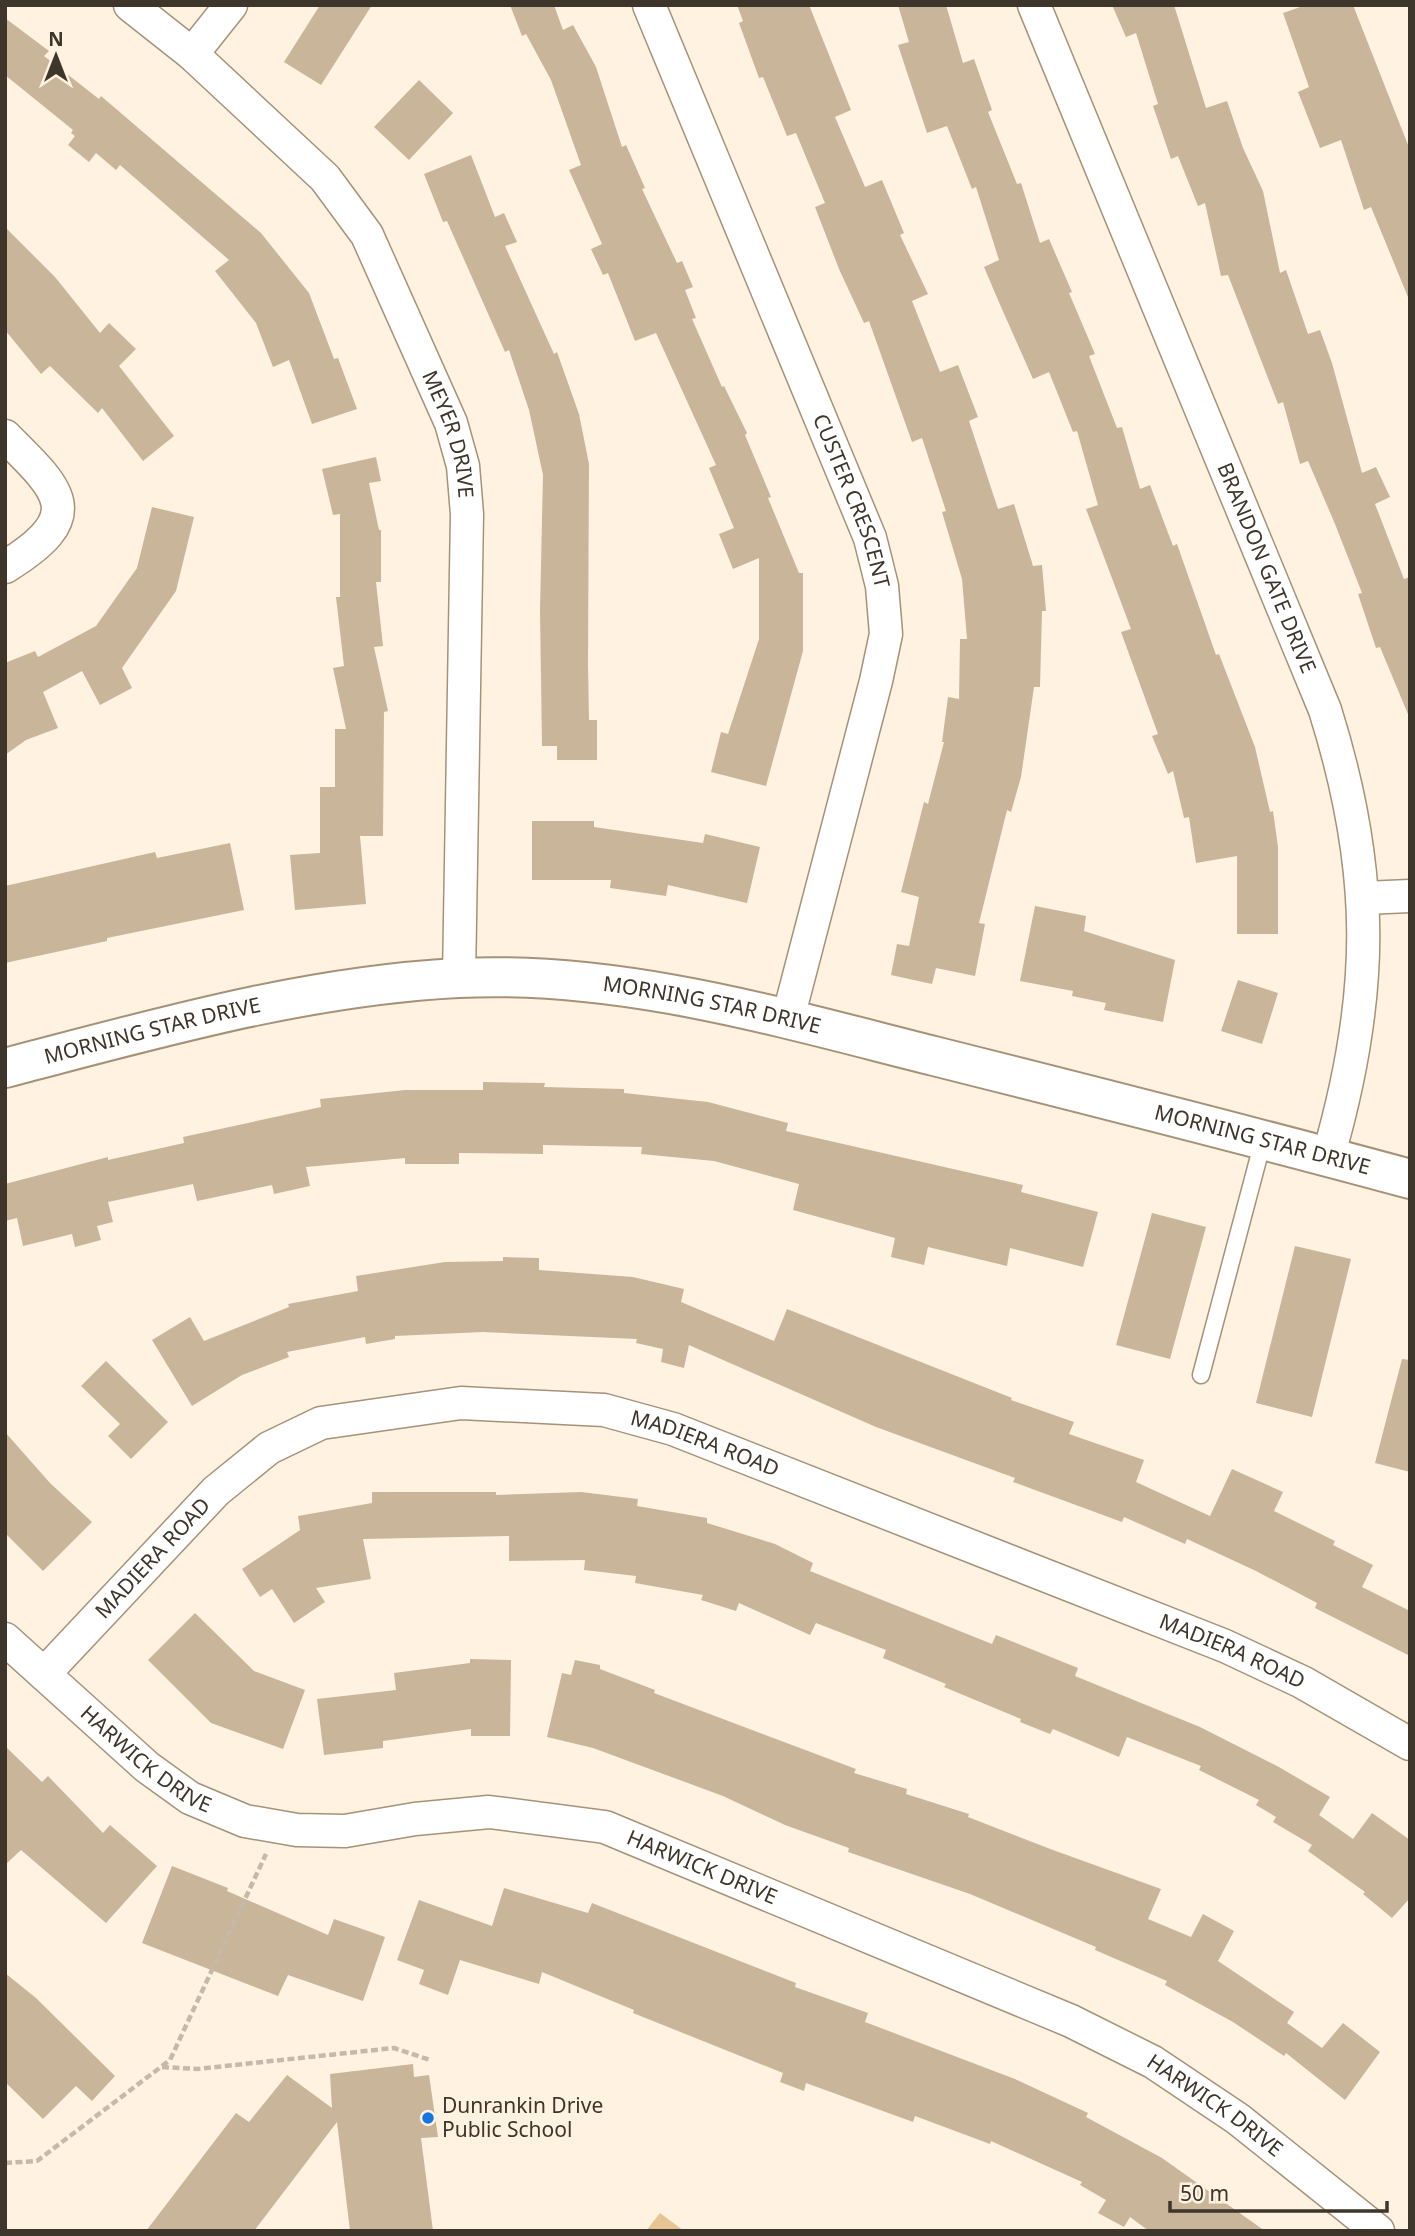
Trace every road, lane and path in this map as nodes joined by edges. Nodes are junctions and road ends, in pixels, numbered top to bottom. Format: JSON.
{"nodes":[{"id":1,"x":130,"y":5,"type":"edge"},
{"id":2,"x":231,"y":5,"type":"edge"},
{"id":3,"x":649,"y":5,"type":"edge"},
{"id":4,"x":1034,"y":5,"type":"edge"},
{"id":5,"x":192,"y":54,"type":"junction"},
{"id":6,"x":5,"y":436,"type":"edge"},
{"id":7,"x":5,"y":567,"type":"edge"},
{"id":8,"x":1410,"y":896,"type":"edge"},
{"id":9,"x":1364,"y":898,"type":"junction"},
{"id":10,"x":459,"y":978,"type":"junction"},
{"id":11,"x":788,"y":1018,"type":"junction"},
{"id":12,"x":5,"y":1068,"type":"edge"},
{"id":13,"x":1263,"y":1141,"type":"junction"},
{"id":14,"x":1328,"y":1157,"type":"junction"},
{"id":15,"x":1410,"y":1179,"type":"edge"},
{"id":16,"x":1201,"y":1375,"type":"dead end"},
{"id":17,"x":5,"y":1639,"type":"edge"},
{"id":18,"x":44,"y":1674,"type":"junction"},
{"id":19,"x":1410,"y":1744,"type":"edge"},
{"id":20,"x":273,"y":1826,"type":"junction"},
{"id":21,"x":430,"y":2060,"type":"dead end"},
{"id":22,"x":161,"y":2067,"type":"junction"},
{"id":23,"x":5,"y":2163,"type":"edge"},
{"id":24,"x":1378,"y":2231,"type":"edge"}],
"edges":[{"from":1,"to":5,"type":"street","name":"MEYER DRIVE"},
{"from":2,"to":5,"type":"street"},
{"from":3,"to":11,"type":"street","name":"CUSTER CRESCENT"},
{"from":4,"to":9,"type":"street","name":"BRANDON GATE DRIVE"},
{"from":5,"to":10,"type":"street","name":"MEYER DRIVE"},
{"from":6,"to":7,"type":"street"},
{"from":8,"to":9,"type":"street"},
{"from":9,"to":14,"type":"street","name":"BRANDON GATE DRIVE"},
{"from":10,"to":11,"type":"street","name":"MORNING STAR DRIVE"},
{"from":10,"to":12,"type":"street","name":"MORNING STAR DRIVE"},
{"from":11,"to":13,"type":"street","name":"MORNING STAR DRIVE"},
{"from":13,"to":14,"type":"street","name":"MORNING STAR DRIVE"},
{"from":13,"to":16,"type":"lane"},
{"from":14,"to":15,"type":"street","name":"MORNING STAR DRIVE"},
{"from":17,"to":18,"type":"street","name":"HARWICK DRIVE"},
{"from":18,"to":19,"type":"street","name":"MADIERA ROAD"},
{"from":18,"to":20,"type":"street","name":"HARWICK DRIVE"},
{"from":20,"to":22,"type":"path"},
{"from":20,"to":24,"type":"street","name":"HARWICK DRIVE"},
{"from":21,"to":22,"type":"path"},
{"from":22,"to":23,"type":"path"}]}
